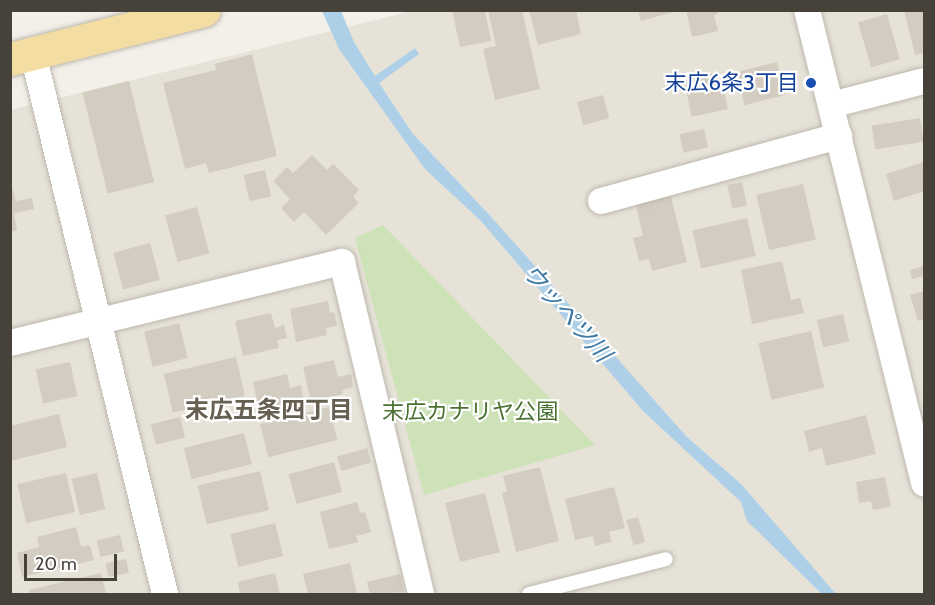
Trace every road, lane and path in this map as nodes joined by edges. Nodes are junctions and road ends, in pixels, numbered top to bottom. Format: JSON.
{"nodes":[{"id":1,"x":204,"y":10,"type":"edge"},
{"id":2,"x":807,"y":10,"type":"edge"},
{"id":3,"x":22,"y":56,"type":"edge"},
{"id":4,"x":924,"y":81,"type":"edge"},
{"id":5,"x":831,"y":105,"type":"junction"},
{"id":6,"x":839,"y":136,"type":"junction"},
{"id":7,"x":601,"y":201,"type":"dead end"},
{"id":8,"x":97,"y":322,"type":"junction"},
{"id":9,"x":10,"y":343,"type":"edge"},
{"id":10,"x":924,"y":484,"type":"edge"},
{"id":11,"x":666,"y":559,"type":"dead end"},
{"id":12,"x":165,"y":594,"type":"edge"},
{"id":13,"x":421,"y":594,"type":"edge"},
{"id":14,"x":529,"y":594,"type":"edge"}],
"edges":[{"from":1,"to":3,"type":"main road"},
{"from":2,"to":5,"type":"street"},
{"from":3,"to":8,"type":"street"},
{"from":4,"to":5,"type":"street"},
{"from":5,"to":6,"type":"street"},
{"from":6,"to":7,"type":"street"},
{"from":6,"to":10,"type":"street"},
{"from":8,"to":9,"type":"street"},
{"from":8,"to":12,"type":"street"},
{"from":8,"to":13,"type":"street"},
{"from":11,"to":14,"type":"lane"}]}
